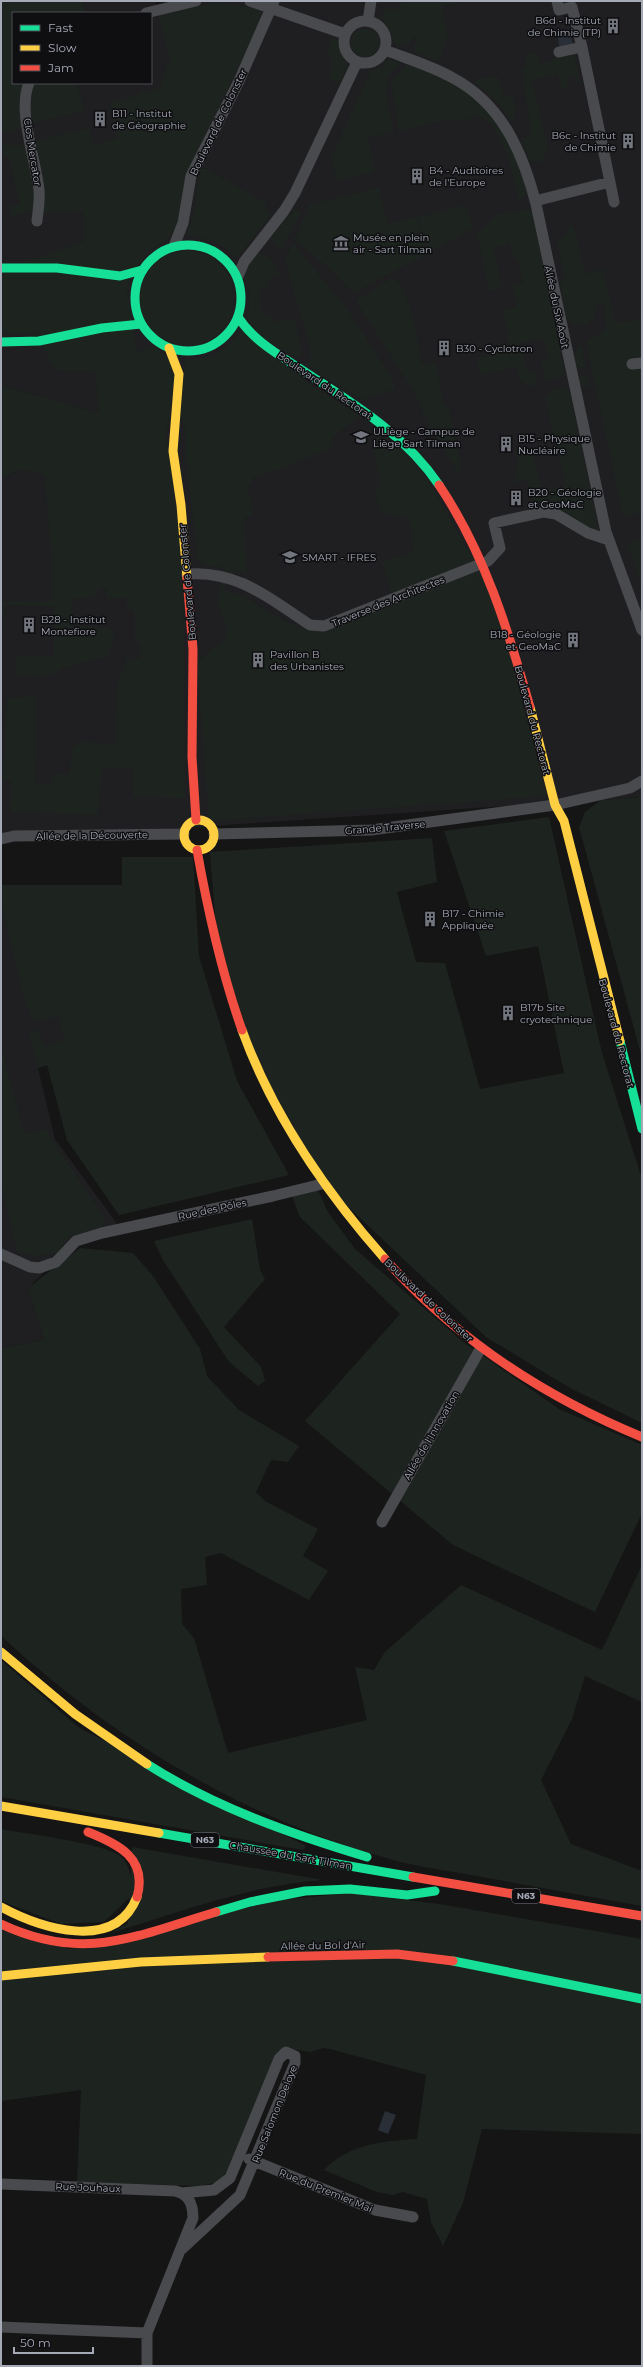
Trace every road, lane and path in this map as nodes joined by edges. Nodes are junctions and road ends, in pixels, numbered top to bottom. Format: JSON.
{"nodes":[{"id":1,"x":196,"y":1,"type":"edge"},
{"id":2,"x":250,"y":1,"type":"edge"},
{"id":3,"x":371,"y":1,"type":"edge"},
{"id":4,"x":557,"y":1,"type":"edge"},
{"id":5,"x":273,"y":4,"type":"edge"},
{"id":6,"x":150,"y":12,"type":"edge"},
{"id":7,"x":368,"y":21,"type":"junction"},
{"id":8,"x":345,"y":34,"type":"junction"},
{"id":9,"x":582,"y":47,"type":"junction"},
{"id":10,"x":385,"y":50,"type":"junction"},
{"id":11,"x":559,"y":52,"type":"dead end"},
{"id":12,"x":357,"y":62,"type":"junction"},
{"id":13,"x":29,"y":84,"type":"edge"},
{"id":14,"x":610,"y":182,"type":"junction"},
{"id":15,"x":535,"y":201,"type":"junction"},
{"id":16,"x":614,"y":202,"type":"dead end"},
{"id":17,"x":37,"y":221,"type":"dead end"},
{"id":18,"x":174,"y":246,"type":"junction"},
{"id":19,"x":1,"y":268,"type":"edge"},
{"id":20,"x":142,"y":270,"type":"junction"},
{"id":21,"x":238,"y":276,"type":"junction"},
{"id":22,"x":238,"y":317,"type":"junction"},
{"id":23,"x":141,"y":324,"type":"junction"},
{"id":24,"x":1,"y":342,"type":"edge"},
{"id":25,"x":169,"y":348,"type":"junction"},
{"id":26,"x":609,"y":540,"type":"junction"},
{"id":27,"x":481,"y":563,"type":"junction"},
{"id":28,"x":187,"y":574,"type":"junction"},
{"id":29,"x":642,"y":630,"type":"edge"},
{"id":30,"x":642,"y":781,"type":"edge"},
{"id":31,"x":555,"y":804,"type":"junction"},
{"id":32,"x":196,"y":820,"type":"junction"},
{"id":33,"x":184,"y":834,"type":"junction"},
{"id":34,"x":214,"y":834,"type":"junction"},
{"id":35,"x":1,"y":839,"type":"edge"},
{"id":36,"x":198,"y":850,"type":"junction"},
{"id":37,"x":642,"y":1129,"type":"edge"},
{"id":38,"x":322,"y":1184,"type":"junction"},
{"id":39,"x":1,"y":1254,"type":"edge"},
{"id":40,"x":481,"y":1348,"type":"junction"},
{"id":41,"x":642,"y":1437,"type":"edge"},
{"id":42,"x":382,"y":1522,"type":"dead end"},
{"id":43,"x":1,"y":1652,"type":"edge"},
{"id":44,"x":1,"y":1806,"type":"edge"},
{"id":45,"x":126,"y":1839,"type":"dead end"},
{"id":46,"x":409,"y":1876,"type":"junction"},
{"id":47,"x":389,"y":1883,"type":"dead end"},
{"id":48,"x":1,"y":1907,"type":"edge"},
{"id":49,"x":642,"y":1916,"type":"edge"},
{"id":50,"x":1,"y":1924,"type":"edge"},
{"id":51,"x":1,"y":1976,"type":"edge"},
{"id":52,"x":642,"y":1999,"type":"edge"},
{"id":53,"x":239,"y":2158,"type":"junction"},
{"id":54,"x":255,"y":2161,"type":"junction"},
{"id":55,"x":1,"y":2184,"type":"edge"},
{"id":56,"x":193,"y":2197,"type":"junction"},
{"id":57,"x":413,"y":2217,"type":"dead end"},
{"id":58,"x":193,"y":2218,"type":"junction"},
{"id":59,"x":211,"y":2223,"type":"junction"},
{"id":60,"x":182,"y":2249,"type":"junction"},
{"id":61,"x":1,"y":2326,"type":"edge"},
{"id":62,"x":147,"y":2333,"type":"junction"},
{"id":63,"x":147,"y":2366,"type":"edge"}],
"edges":[{"from":1,"to":6,"type":"street"},
{"from":2,"to":5,"type":"street"},
{"from":3,"to":7,"type":"street"},
{"from":4,"to":9,"type":"street"},
{"from":5,"to":8,"type":"street"},
{"from":5,"to":18,"type":"street","name":"Boulevard de Colonster"},
{"from":7,"to":8,"type":"street"},
{"from":7,"to":10,"type":"street"},
{"from":8,"to":12,"type":"street"},
{"from":9,"to":11,"type":"street"},
{"from":9,"to":14,"type":"street"},
{"from":10,"to":12,"type":"street"},
{"from":10,"to":15,"type":"street","name":"Allée du Six Août"},
{"from":12,"to":21,"type":"street"},
{"from":13,"to":17,"type":"street","name":"Clos Mercator"},
{"from":14,"to":15,"type":"street"},
{"from":14,"to":16,"type":"street"},
{"from":15,"to":26,"type":"street","name":"Allée du Six Août"},
{"from":18,"to":20,"type":"main road"},
{"from":18,"to":21,"type":"main road"},
{"from":19,"to":20,"type":"main road"},
{"from":20,"to":23,"type":"main road"},
{"from":21,"to":22,"type":"main road"},
{"from":22,"to":25,"type":"main road"},
{"from":22,"to":27,"type":"main road","name":"Boulevard du Rectorat"},
{"from":23,"to":24,"type":"main road"},
{"from":23,"to":25,"type":"main road"},
{"from":25,"to":28,"type":"main road","name":"Boulevard de Colonster"},
{"from":26,"to":27,"type":"street"},
{"from":26,"to":29,"type":"street","name":"Allée du Six Août"},
{"from":27,"to":28,"type":"street","name":"Traverse des Architectes"},
{"from":27,"to":31,"type":"main road","name":"Boulevard du Rectorat"},
{"from":28,"to":32,"type":"main road","name":"Boulevard de Colonster"},
{"from":30,"to":31,"type":"street"},
{"from":31,"to":34,"type":"street","name":"Grande Traverse"},
{"from":31,"to":37,"type":"main road","name":"Boulevard du Rectorat"},
{"from":32,"to":33,"type":"main road"},
{"from":32,"to":34,"type":"main road"},
{"from":33,"to":35,"type":"street","name":"Allée de la Découverte"},
{"from":33,"to":36,"type":"main road"},
{"from":34,"to":36,"type":"main road"},
{"from":36,"to":38,"type":"main road","name":"Boulevard de Colonster"},
{"from":38,"to":39,"type":"street","name":"Rue des Pôles"},
{"from":38,"to":40,"type":"main road","name":"Boulevard de Colonster"},
{"from":40,"to":41,"type":"main road","name":"Boulevard de Colonster"},
{"from":40,"to":42,"type":"street","name":"Allée de l'Innovation"},
{"from":43,"to":46,"type":"main road"},
{"from":44,"to":46,"type":"main road","name":"Chaussée du Sart Tilman","number":"N63"},
{"from":45,"to":48,"type":"main road"},
{"from":46,"to":49,"type":"main road","number":"N63"},
{"from":47,"to":50,"type":"main road"},
{"from":51,"to":52,"type":"main road","name":"Allée du Bol d'Air"},
{"from":53,"to":54,"type":"street","name":"Rue du Premier Mai"},
{"from":53,"to":54,"type":"street","name":"Rue Salomon Deloye"},
{"from":53,"to":56,"type":"street","name":"Rue Salomon Deloye"},
{"from":54,"to":57,"type":"street","name":"Rue du Premier Mai"},
{"from":54,"to":59,"type":"street","name":"Rue Salomon Deloye"},
{"from":55,"to":56,"type":"street","name":"Rue Jouhaux"},
{"from":56,"to":58,"type":"street","name":"Rue Salomon Deloye"},
{"from":58,"to":59,"type":"street"},
{"from":58,"to":60,"type":"street","name":"Rue Salomon Deloye"},
{"from":59,"to":60,"type":"street","name":"Rue Salomon Deloye"},
{"from":60,"to":62,"type":"street","name":"Rue Salomon Deloye"},
{"from":61,"to":62,"type":"street"},
{"from":62,"to":63,"type":"street","name":"Rue Salomon Deloye"}]}
